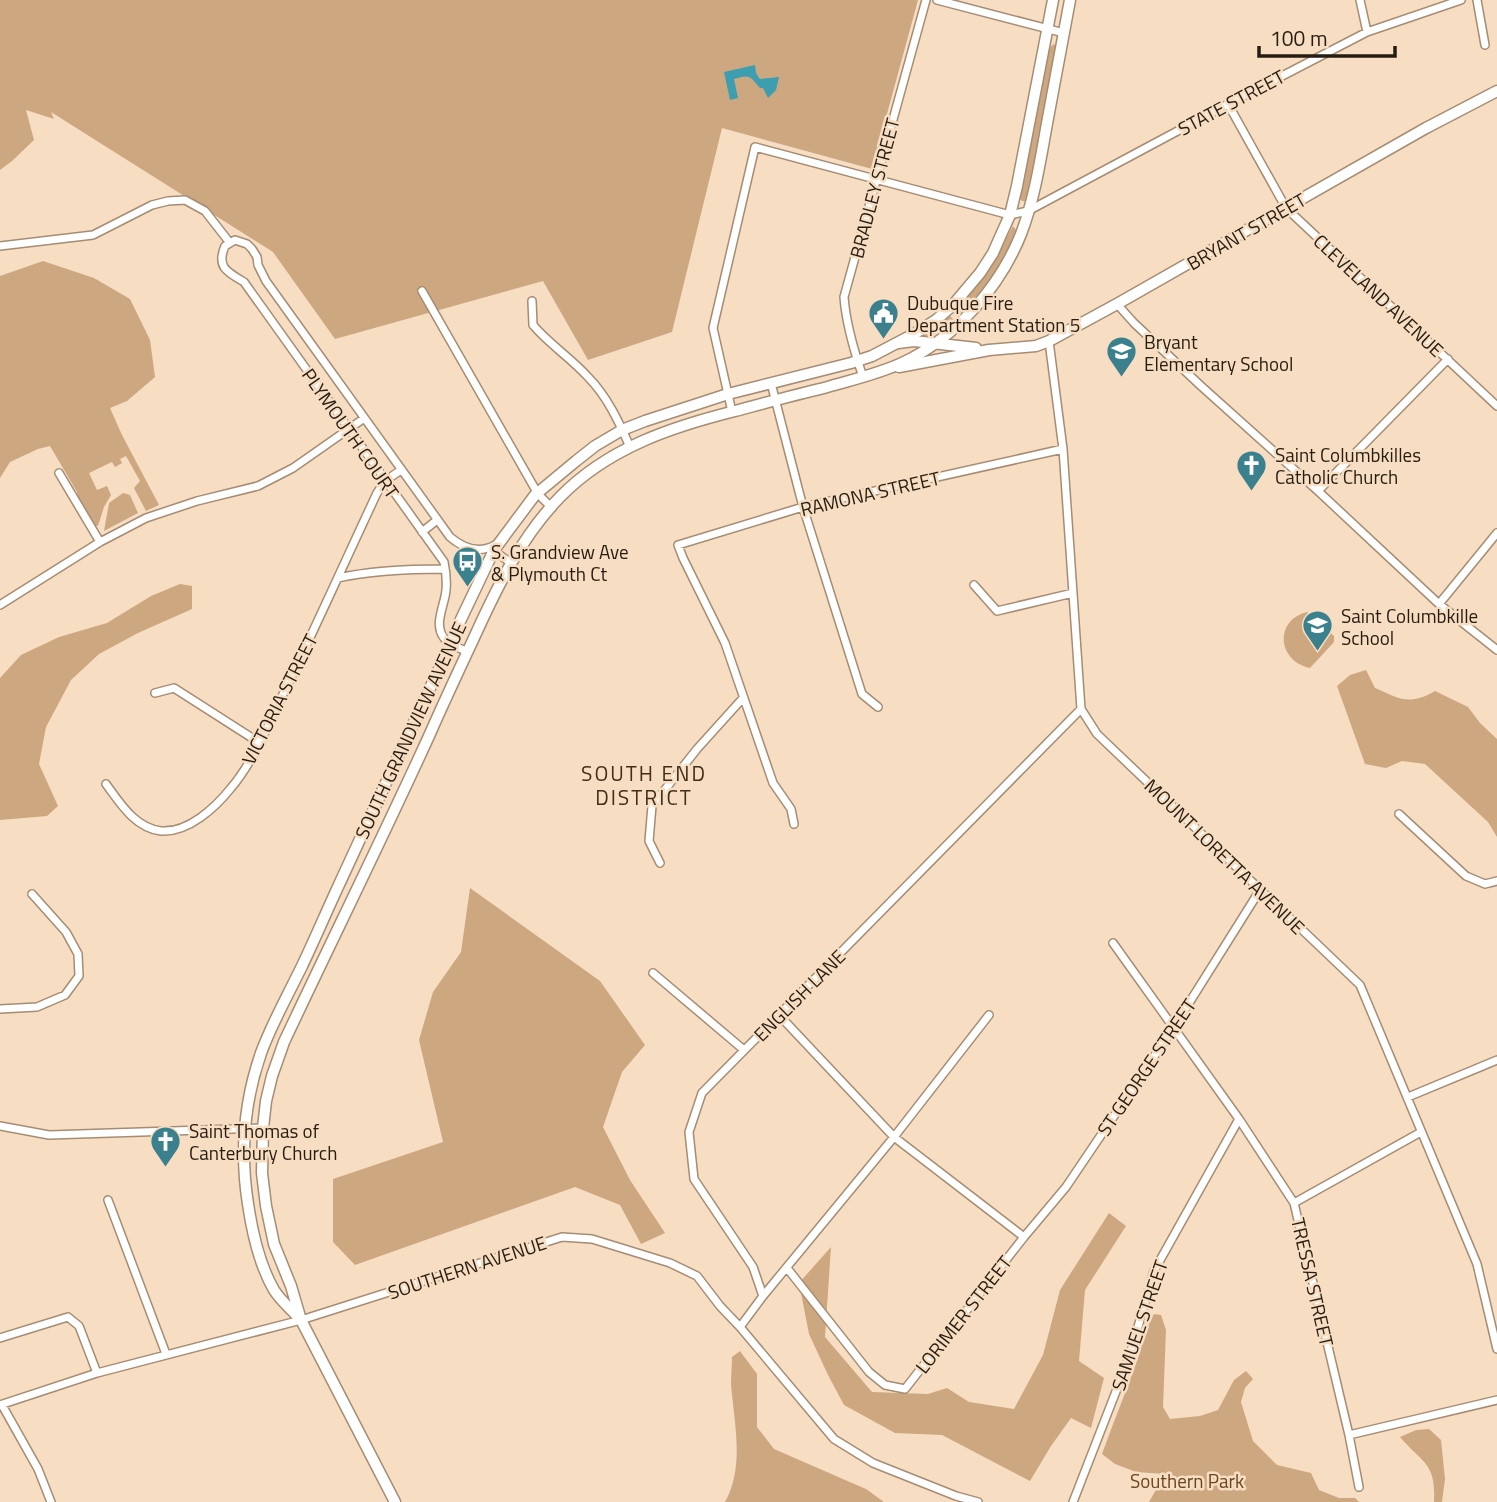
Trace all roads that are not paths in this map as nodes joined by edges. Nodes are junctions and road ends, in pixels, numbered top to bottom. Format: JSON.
{"nodes":[{"id":1,"x":926,"y":0,"type":"edge"},
{"id":2,"x":937,"y":0,"type":"edge"},
{"id":3,"x":1053,"y":0,"type":"edge"},
{"id":4,"x":1070,"y":0,"type":"edge"},
{"id":5,"x":1360,"y":0,"type":"edge"},
{"id":6,"x":1461,"y":0,"type":"edge"},
{"id":7,"x":1477,"y":0,"type":"edge"},
{"id":8,"x":1048,"y":29,"type":"junction"},
{"id":9,"x":1367,"y":32,"type":"junction"},
{"id":10,"x":1064,"y":33,"type":"junction"},
{"id":11,"x":1485,"y":45,"type":"dead end"},
{"id":12,"x":1497,"y":91,"type":"edge"},
{"id":13,"x":1228,"y":104,"type":"junction"},
{"id":14,"x":877,"y":179,"type":"junction"},
{"id":15,"x":1286,"y":208,"type":"junction"},
{"id":16,"x":1028,"y":211,"type":"junction"},
{"id":17,"x":1010,"y":215,"type":"junction"},
{"id":18,"x":230,"y":243,"type":"junction"},
{"id":19,"x":0,"y":246,"type":"edge"},
{"id":20,"x":422,"y":291,"type":"dead end"},
{"id":21,"x":532,"y":301,"type":"dead end"},
{"id":22,"x":1117,"y":304,"type":"junction"},
{"id":23,"x":958,"y":324,"type":"junction"},
{"id":24,"x":1049,"y":341,"type":"junction"},
{"id":25,"x":898,"y":343,"type":"junction"},
{"id":26,"x":933,"y":344,"type":"junction"},
{"id":27,"x":965,"y":347,"type":"junction"},
{"id":28,"x":989,"y":350,"type":"junction"},
{"id":29,"x":1448,"y":359,"type":"junction"},
{"id":30,"x":858,"y":361,"type":"junction"},
{"id":31,"x":883,"y":370,"type":"junction"},
{"id":32,"x":863,"y":377,"type":"junction"},
{"id":33,"x":771,"y":383,"type":"junction"},
{"id":34,"x":1497,"y":392,"type":"edge"},
{"id":35,"x":728,"y":394,"type":"junction"},
{"id":36,"x":1489,"y":399,"type":"junction"},
{"id":37,"x":775,"y":401,"type":"junction"},
{"id":38,"x":1497,"y":406,"type":"edge"},
{"id":39,"x":733,"y":411,"type":"junction"},
{"id":40,"x":363,"y":419,"type":"junction"},
{"id":41,"x":349,"y":429,"type":"junction"},
{"id":42,"x":622,"y":430,"type":"junction"},
{"id":43,"x":630,"y":447,"type":"junction"},
{"id":44,"x":1063,"y":449,"type":"junction"},
{"id":45,"x":373,"y":464,"type":"junction"},
{"id":46,"x":401,"y":470,"type":"junction"},
{"id":47,"x":59,"y":473,"type":"dead end"},
{"id":48,"x":385,"y":481,"type":"junction"},
{"id":49,"x":1318,"y":491,"type":"junction"},
{"id":50,"x":377,"y":493,"type":"junction"},
{"id":51,"x":538,"y":494,"type":"junction"},
{"id":52,"x":803,"y":507,"type":"junction"},
{"id":53,"x":552,"y":508,"type":"junction"},
{"id":54,"x":437,"y":520,"type":"junction"},
{"id":55,"x":422,"y":532,"type":"junction"},
{"id":56,"x":1497,"y":533,"type":"edge"},
{"id":57,"x":100,"y":542,"type":"junction"},
{"id":58,"x":495,"y":547,"type":"junction"},
{"id":59,"x":511,"y":563,"type":"junction"},
{"id":60,"x":445,"y":569,"type":"junction"},
{"id":61,"x":338,"y":578,"type":"junction"},
{"id":62,"x":974,"y":585,"type":"dead end"},
{"id":63,"x":1073,"y":593,"type":"junction"},
{"id":64,"x":1439,"y":604,"type":"junction"},
{"id":65,"x":0,"y":605,"type":"edge"},
{"id":66,"x":448,"y":642,"type":"junction"},
{"id":67,"x":1497,"y":650,"type":"edge"},
{"id":68,"x":468,"y":652,"type":"junction"},
{"id":69,"x":155,"y":693,"type":"dead end"},
{"id":70,"x":743,"y":698,"type":"junction"},
{"id":71,"x":878,"y":706,"type":"dead end"},
{"id":72,"x":1081,"y":709,"type":"junction"},
{"id":73,"x":260,"y":743,"type":"junction"},
{"id":74,"x":106,"y":784,"type":"dead end"},
{"id":75,"x":1399,"y":814,"type":"dead end"},
{"id":76,"x":794,"y":824,"type":"dead end"},
{"id":77,"x":660,"y":863,"type":"dead end"},
{"id":78,"x":1497,"y":881,"type":"edge"},
{"id":79,"x":1260,"y":890,"type":"junction"},
{"id":80,"x":32,"y":894,"type":"dead end"},
{"id":81,"x":1114,"y":943,"type":"dead end"},
{"id":82,"x":303,"y":964,"type":"junction"},
{"id":83,"x":318,"y":971,"type":"junction"},
{"id":84,"x":653,"y":974,"type":"dead end"},
{"id":85,"x":0,"y":1009,"type":"edge"},
{"id":86,"x":779,"y":1015,"type":"junction"},
{"id":87,"x":989,"y":1015,"type":"dead end"},
{"id":88,"x":1174,"y":1027,"type":"junction"},
{"id":89,"x":744,"y":1050,"type":"junction"},
{"id":90,"x":1497,"y":1060,"type":"edge"},
{"id":91,"x":1408,"y":1097,"type":"junction"},
{"id":92,"x":1239,"y":1119,"type":"junction"},
{"id":93,"x":0,"y":1126,"type":"edge"},
{"id":94,"x":245,"y":1128,"type":"junction"},
{"id":95,"x":263,"y":1128,"type":"junction"},
{"id":96,"x":1421,"y":1132,"type":"junction"},
{"id":97,"x":894,"y":1137,"type":"junction"},
{"id":98,"x":108,"y":1200,"type":"dead end"},
{"id":99,"x":1294,"y":1203,"type":"junction"},
{"id":100,"x":1024,"y":1237,"type":"junction"},
{"id":101,"x":787,"y":1268,"type":"junction"},
{"id":102,"x":763,"y":1296,"type":"junction"},
{"id":103,"x":300,"y":1320,"type":"junction"},
{"id":104,"x":740,"y":1327,"type":"junction"},
{"id":105,"x":0,"y":1338,"type":"edge"},
{"id":106,"x":1497,"y":1349,"type":"edge"},
{"id":107,"x":166,"y":1354,"type":"junction"},
{"id":108,"x":97,"y":1373,"type":"junction"},
{"id":109,"x":1497,"y":1400,"type":"edge"},
{"id":110,"x":1,"y":1405,"type":"edge"},
{"id":111,"x":1349,"y":1435,"type":"junction"},
{"id":112,"x":1359,"y":1487,"type":"dead end"},
{"id":113,"x":51,"y":1502,"type":"edge"},
{"id":114,"x":396,"y":1502,"type":"edge"},
{"id":115,"x":978,"y":1502,"type":"edge"},
{"id":116,"x":1073,"y":1502,"type":"edge"}],
"edges":[{"from":1,"to":14,"type":"street","name":"BRADLEY STREET"},
{"from":2,"to":8,"type":"street"},
{"from":3,"to":8,"type":"main road","name":"SOUTH GRANDVIEW AVENUE"},
{"from":4,"to":10,"type":"main road","name":"SOUTH GRANDVIEW AVENUE"},
{"from":5,"to":9,"type":"street"},
{"from":6,"to":9,"type":"street","name":"STATE STREET"},
{"from":7,"to":11,"type":"street"},
{"from":8,"to":10,"type":"street"},
{"from":8,"to":17,"type":"main road","name":"SOUTH GRANDVIEW AVENUE"},
{"from":9,"to":13,"type":"street","name":"STATE STREET"},
{"from":10,"to":16,"type":"main road","name":"SOUTH GRANDVIEW AVENUE"},
{"from":12,"to":15,"type":"main road","name":"BRYANT STREET"},
{"from":13,"to":15,"type":"street","name":"CLEVELAND AVENUE"},
{"from":13,"to":16,"type":"street","name":"STATE STREET"},
{"from":14,"to":17,"type":"street"},
{"from":14,"to":30,"type":"street","name":"BRADLEY STREET"},
{"from":14,"to":35,"type":"street"},
{"from":15,"to":22,"type":"main road","name":"BRYANT STREET"},
{"from":15,"to":29,"type":"street","name":"CLEVELAND AVENUE"},
{"from":16,"to":17,"type":"street","name":"STATE STREET"},
{"from":16,"to":23,"type":"main road","name":"SOUTH GRANDVIEW AVENUE"},
{"from":17,"to":25,"type":"main road","name":"SOUTH GRANDVIEW AVENUE"},
{"from":18,"to":19,"type":"street","name":"PLYMOUTH COURT"},
{"from":18,"to":40,"type":"street","name":"PLYMOUTH COURT"},
{"from":18,"to":41,"type":"street","name":"PLYMOUTH COURT"},
{"from":20,"to":51,"type":"street"},
{"from":21,"to":42,"type":"street"},
{"from":22,"to":24,"type":"main road","name":"BRYANT STREET"},
{"from":22,"to":49,"type":"street"},
{"from":23,"to":26,"type":"main road","name":"SOUTH GRANDVIEW AVENUE"},
{"from":23,"to":27,"type":"main road"},
{"from":24,"to":28,"type":"main road","name":"BRYANT STREET"},
{"from":24,"to":44,"type":"street"},
{"from":25,"to":26,"type":"main road"},
{"from":25,"to":30,"type":"main road","name":"SOUTH GRANDVIEW AVENUE"},
{"from":26,"to":27,"type":"main road"},
{"from":26,"to":31,"type":"main road","name":"SOUTH GRANDVIEW AVENUE"},
{"from":27,"to":28,"type":"main road"},
{"from":28,"to":31,"type":"main road"},
{"from":29,"to":36,"type":"street","name":"CLEVELAND AVENUE"},
{"from":29,"to":49,"type":"street"},
{"from":30,"to":32,"type":"street","name":"BRADLEY STREET"},
{"from":30,"to":33,"type":"main road","name":"SOUTH GRANDVIEW AVENUE"},
{"from":31,"to":32,"type":"main road","name":"SOUTH GRANDVIEW AVENUE"},
{"from":32,"to":37,"type":"main road","name":"SOUTH GRANDVIEW AVENUE"},
{"from":33,"to":35,"type":"main road","name":"SOUTH GRANDVIEW AVENUE"},
{"from":33,"to":37,"type":"street"},
{"from":34,"to":36,"type":"street"},
{"from":35,"to":39,"type":"street"},
{"from":35,"to":42,"type":"main road","name":"SOUTH GRANDVIEW AVENUE"},
{"from":36,"to":38,"type":"street","name":"CLEVELAND AVENUE"},
{"from":37,"to":39,"type":"main road","name":"SOUTH GRANDVIEW AVENUE"},
{"from":37,"to":52,"type":"street"},
{"from":39,"to":43,"type":"main road","name":"SOUTH GRANDVIEW AVENUE"},
{"from":40,"to":41,"type":"street"},
{"from":40,"to":46,"type":"street","name":"PLYMOUTH COURT"},
{"from":41,"to":45,"type":"street","name":"PLYMOUTH COURT"},
{"from":41,"to":57,"type":"street"},
{"from":42,"to":43,"type":"street"},
{"from":42,"to":51,"type":"main road","name":"SOUTH GRANDVIEW AVENUE"},
{"from":43,"to":53,"type":"main road","name":"SOUTH GRANDVIEW AVENUE"},
{"from":44,"to":52,"type":"street","name":"RAMONA STREET"},
{"from":44,"to":63,"type":"street"},
{"from":45,"to":48,"type":"street","name":"PLYMOUTH COURT"},
{"from":45,"to":50,"type":"street"},
{"from":46,"to":48,"type":"street","name":"VICTORIA STREET"},
{"from":46,"to":54,"type":"street","name":"PLYMOUTH COURT"},
{"from":47,"to":57,"type":"street"},
{"from":48,"to":50,"type":"street","name":"VICTORIA STREET"},
{"from":48,"to":55,"type":"street","name":"PLYMOUTH COURT"},
{"from":49,"to":64,"type":"street"},
{"from":50,"to":61,"type":"street","name":"VICTORIA STREET"},
{"from":51,"to":53,"type":"street"},
{"from":51,"to":58,"type":"main road","name":"SOUTH GRANDVIEW AVENUE"},
{"from":52,"to":70,"type":"street","name":"RAMONA STREET"},
{"from":52,"to":71,"type":"street"},
{"from":53,"to":59,"type":"main road","name":"SOUTH GRANDVIEW AVENUE"},
{"from":54,"to":55,"type":"street"},
{"from":54,"to":58,"type":"street","name":"PLYMOUTH COURT"},
{"from":55,"to":60,"type":"street","name":"PLYMOUTH COURT"},
{"from":56,"to":64,"type":"street"},
{"from":57,"to":65,"type":"street"},
{"from":58,"to":59,"type":"street"},
{"from":58,"to":66,"type":"main road","name":"SOUTH GRANDVIEW AVENUE"},
{"from":59,"to":68,"type":"main road","name":"SOUTH GRANDVIEW AVENUE"},
{"from":60,"to":61,"type":"street"},
{"from":60,"to":66,"type":"street"},
{"from":61,"to":73,"type":"street","name":"VICTORIA STREET"},
{"from":62,"to":63,"type":"street"},
{"from":63,"to":72,"type":"street"},
{"from":64,"to":67,"type":"street"},
{"from":66,"to":68,"type":"street"},
{"from":66,"to":82,"type":"main road","name":"SOUTH GRANDVIEW AVENUE"},
{"from":68,"to":83,"type":"main road","name":"SOUTH GRANDVIEW AVENUE"},
{"from":69,"to":73,"type":"street"},
{"from":70,"to":76,"type":"street"},
{"from":70,"to":77,"type":"street"},
{"from":72,"to":79,"type":"street","name":"MOUNT LORETTA AVENUE"},
{"from":72,"to":86,"type":"street","name":"ENGLISH LANE"},
{"from":73,"to":74,"type":"street","name":"VICTORIA STREET"},
{"from":75,"to":78,"type":"street"},
{"from":79,"to":88,"type":"street","name":"ST GEORGE STREET"},
{"from":79,"to":91,"type":"street","name":"MOUNT LORETTA AVENUE"},
{"from":80,"to":85,"type":"street"},
{"from":81,"to":88,"type":"street","name":"TRESSA STREET"},
{"from":82,"to":83,"type":"main road"},
{"from":82,"to":94,"type":"main road","name":"SOUTH GRANDVIEW AVENUE"},
{"from":83,"to":95,"type":"main road","name":"SOUTH GRANDVIEW AVENUE"},
{"from":84,"to":89,"type":"street"},
{"from":86,"to":89,"type":"street","name":"ENGLISH LANE"},
{"from":86,"to":97,"type":"street"},
{"from":87,"to":97,"type":"street"},
{"from":88,"to":92,"type":"street","name":"TRESSA STREET"},
{"from":88,"to":100,"type":"street","name":"ST GEORGE STREET"},
{"from":89,"to":102,"type":"street","name":"ENGLISH LANE"},
{"from":90,"to":91,"type":"street"},
{"from":91,"to":96,"type":"street","name":"MOUNT LORETTA AVENUE"},
{"from":92,"to":99,"type":"street","name":"TRESSA STREET"},
{"from":92,"to":116,"type":"street","name":"SAMUEL STREET"},
{"from":93,"to":94,"type":"street"},
{"from":94,"to":95,"type":"street"},
{"from":94,"to":103,"type":"main road","name":"SOUTH GRANDVIEW AVENUE"},
{"from":95,"to":103,"type":"main road","name":"SOUTH GRANDVIEW AVENUE"},
{"from":96,"to":99,"type":"street"},
{"from":96,"to":106,"type":"street","name":"MOUNT LORETTA AVENUE"},
{"from":97,"to":100,"type":"street"},
{"from":97,"to":101,"type":"street"},
{"from":98,"to":107,"type":"street"},
{"from":99,"to":111,"type":"street","name":"TRESSA STREET"},
{"from":100,"to":101,"type":"street","name":"LORIMER STREET"},
{"from":101,"to":102,"type":"street"},
{"from":102,"to":104,"type":"street"},
{"from":103,"to":104,"type":"street","name":"SOUTHERN AVENUE"},
{"from":103,"to":107,"type":"street","name":"SOUTHERN AVENUE"},
{"from":103,"to":114,"type":"main road","name":"SOUTH GRANDVIEW AVENUE"},
{"from":104,"to":115,"type":"street","name":"SOUTHERN AVENUE"},
{"from":105,"to":108,"type":"street"},
{"from":107,"to":108,"type":"street","name":"SOUTHERN AVENUE"},
{"from":108,"to":110,"type":"street","name":"SOUTHERN AVENUE"},
{"from":109,"to":111,"type":"street"},
{"from":110,"to":113,"type":"street"},
{"from":111,"to":112,"type":"street","name":"TRESSA STREET"}]}
